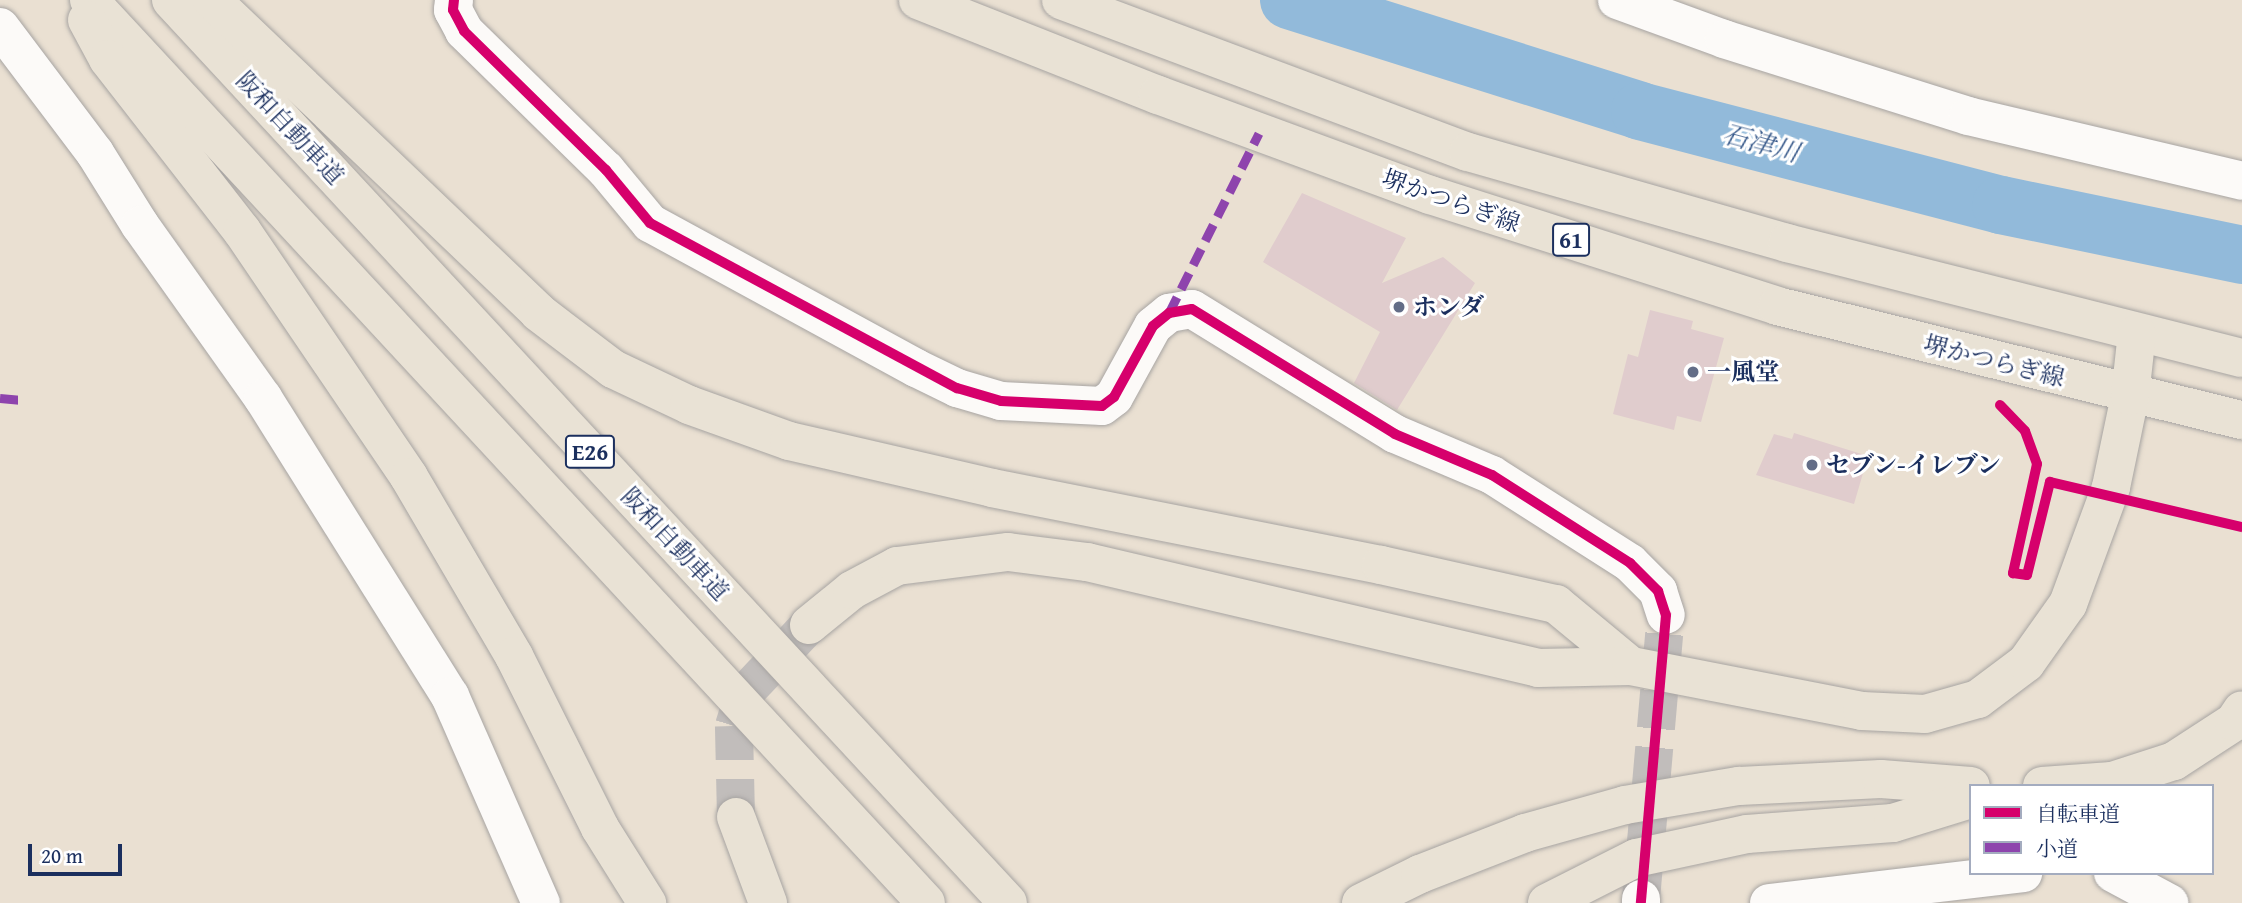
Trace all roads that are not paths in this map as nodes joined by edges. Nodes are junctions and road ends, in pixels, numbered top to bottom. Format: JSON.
{"nodes":[{"id":1,"x":76,"y":0,"type":"edge"},
{"id":2,"x":89,"y":0,"type":"edge"},
{"id":3,"x":172,"y":0,"type":"edge"},
{"id":4,"x":212,"y":0,"type":"edge"},
{"id":5,"x":918,"y":0,"type":"edge"},
{"id":6,"x":1062,"y":0,"type":"edge"},
{"id":7,"x":1617,"y":0,"type":"edge"},
{"id":8,"x":448,"y":3,"type":"edge"},
{"id":9,"x":1662,"y":6,"type":"edge"},
{"id":10,"x":0,"y":27,"type":"edge"},
{"id":11,"x":2242,"y":181,"type":"edge"},
{"id":12,"x":2137,"y":333,"type":"junction"},
{"id":13,"x":2242,"y":358,"type":"edge"},
{"id":14,"x":2130,"y":396,"type":"junction"},
{"id":15,"x":2242,"y":420,"type":"edge"},
{"id":16,"x":1666,"y":615,"type":"tunnel mouth"},
{"id":17,"x":809,"y":625,"type":"tunnel mouth"},
{"id":18,"x":1631,"y":666,"type":"junction"},
{"id":19,"x":2242,"y":710,"type":"edge"},
{"id":20,"x":2070,"y":784,"type":"edge"},
{"id":21,"x":1969,"y":786,"type":"edge"},
{"id":22,"x":1969,"y":800,"type":"edge"},
{"id":23,"x":736,"y":817,"type":"tunnel mouth"},
{"id":24,"x":2007,"y":875,"type":"edge"},
{"id":25,"x":2117,"y":875,"type":"edge"},
{"id":26,"x":541,"y":903,"type":"edge"},
{"id":27,"x":647,"y":903,"type":"edge"},
{"id":28,"x":768,"y":903,"type":"edge"},
{"id":29,"x":926,"y":903,"type":"edge"},
{"id":30,"x":1008,"y":903,"type":"edge"},
{"id":31,"x":1361,"y":903,"type":"edge"},
{"id":32,"x":1547,"y":903,"type":"edge"},
{"id":33,"x":1769,"y":903,"type":"edge"},
{"id":34,"x":2169,"y":903,"type":"edge"}],
"edges":[{"from":1,"to":27,"type":"main road"},
{"from":2,"to":29,"type":"main road","number":"E26"},
{"from":3,"to":30,"type":"main road","name":"阪和自動車道","number":"E26"},
{"from":4,"to":18,"type":"main road"},
{"from":5,"to":14,"type":"main road","name":"堺かつらぎ線","number":"61"},
{"from":6,"to":12,"type":"main road","number":"61"},
{"from":7,"to":9,"type":"street"},
{"from":8,"to":16,"type":"street"},
{"from":9,"to":11,"type":"street"},
{"from":10,"to":26,"type":"street"},
{"from":12,"to":13,"type":"main road","number":"61"},
{"from":12,"to":14,"type":"main road"},
{"from":14,"to":15,"type":"main road","name":"堺かつらぎ線","number":"61"},
{"from":14,"to":18,"type":"main road"},
{"from":17,"to":18,"type":"main road"},
{"from":19,"to":20,"type":"main road"},
{"from":21,"to":31,"type":"main road"},
{"from":22,"to":32,"type":"main road"},
{"from":23,"to":28,"type":"main road"},
{"from":24,"to":33,"type":"street"},
{"from":25,"to":34,"type":"street"}]}
